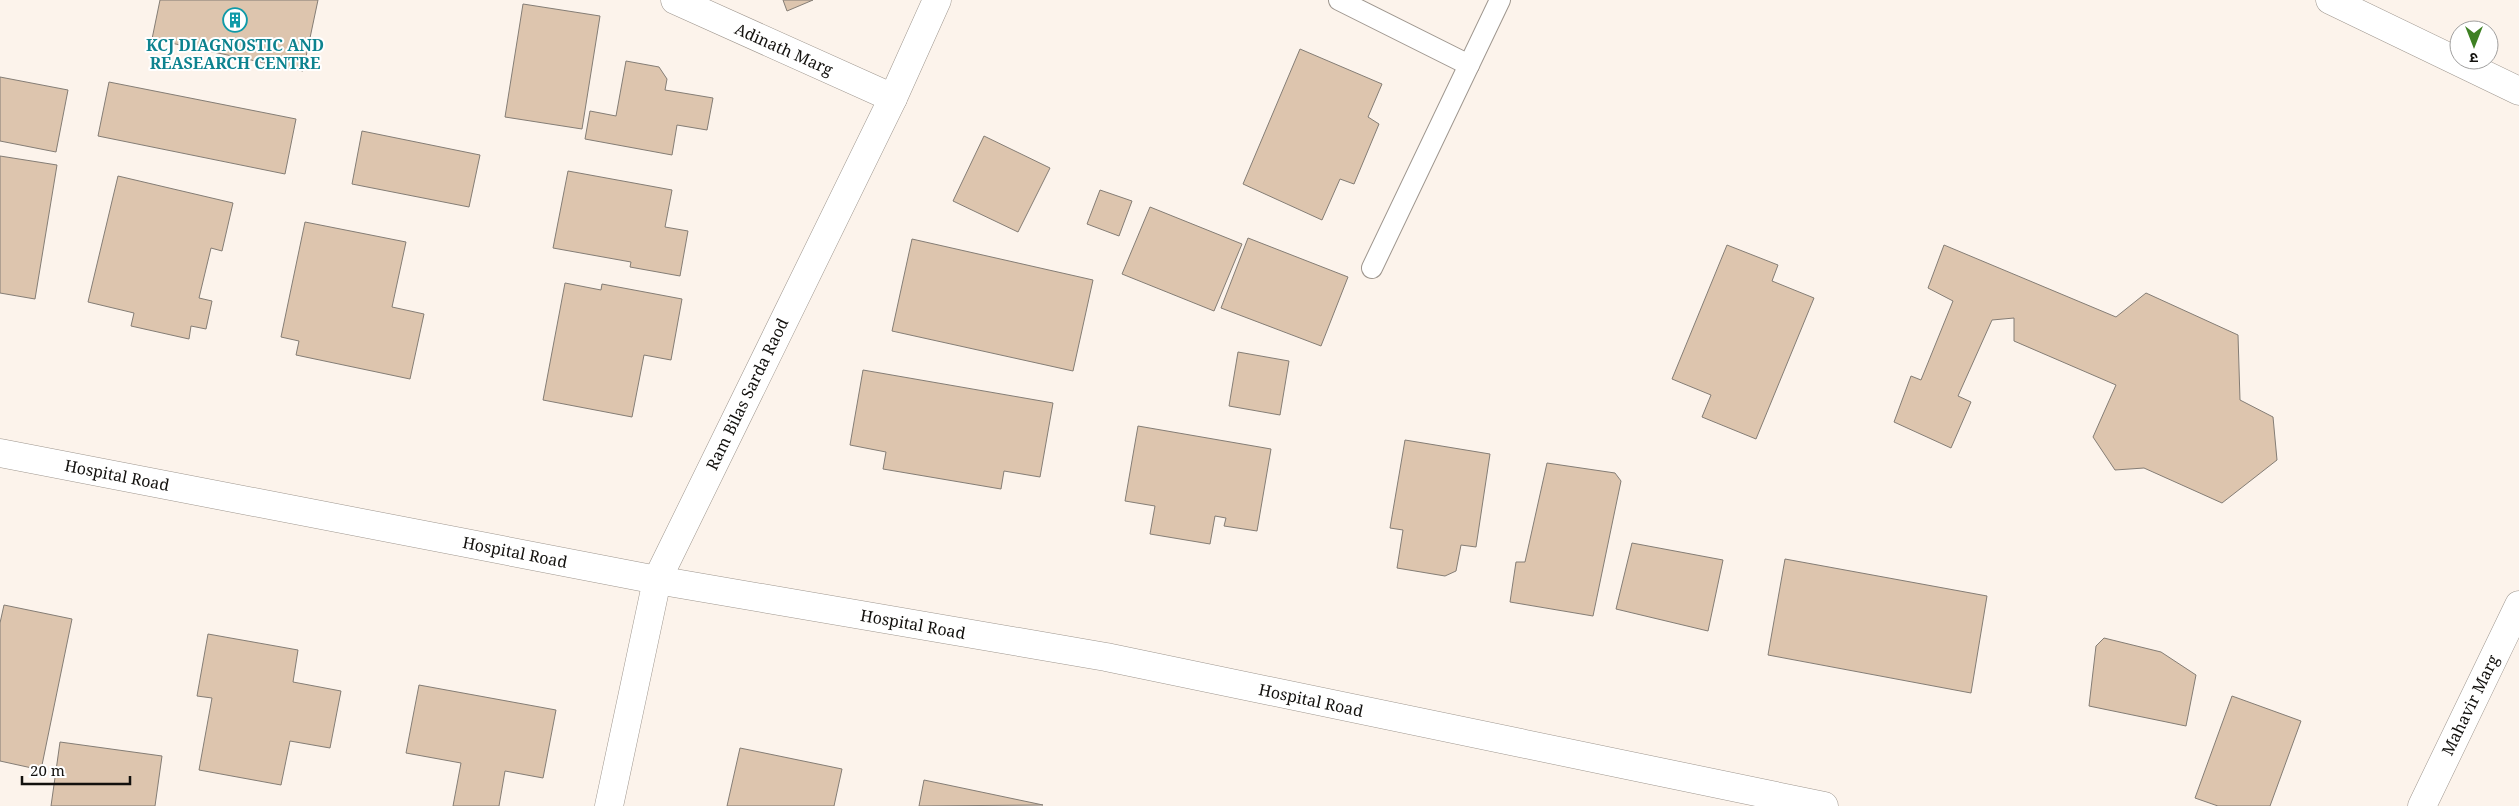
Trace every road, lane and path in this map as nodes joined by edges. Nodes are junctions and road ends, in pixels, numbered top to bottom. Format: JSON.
{"nodes":[{"id":1,"x":675,"y":0,"type":"edge"},
{"id":2,"x":937,"y":0,"type":"edge"},
{"id":3,"x":1339,"y":0,"type":"edge"},
{"id":4,"x":1500,"y":0,"type":"edge"},
{"id":5,"x":2330,"y":0,"type":"edge"},
{"id":6,"x":2361,"y":7,"type":"edge"},
{"id":7,"x":1470,"y":65,"type":"junction"},
{"id":8,"x":2519,"y":91,"type":"edge"},
{"id":9,"x":892,"y":98,"type":"junction"},
{"id":10,"x":1372,"y":268,"type":"dead end"},
{"id":11,"x":0,"y":453,"type":"edge"},
{"id":12,"x":657,"y":580,"type":"junction"},
{"id":13,"x":2519,"y":605,"type":"edge"},
{"id":14,"x":609,"y":806,"type":"edge"},
{"id":15,"x":1824,"y":806,"type":"edge"},
{"id":16,"x":2422,"y":806,"type":"edge"}],
"edges":[{"from":1,"to":9,"type":"street","name":"Adinath Marg"},
{"from":2,"to":9,"type":"street","name":"Ram Bilas Sarda Raod"},
{"from":3,"to":7,"type":"lane"},
{"from":4,"to":7,"type":"lane"},
{"from":5,"to":6,"type":"street"},
{"from":6,"to":8,"type":"street"},
{"from":7,"to":10,"type":"lane"},
{"from":9,"to":12,"type":"street","name":"Ram Bilas Sarda Raod"},
{"from":11,"to":12,"type":"street","name":"Hospital Road"},
{"from":12,"to":14,"type":"street","name":"Ram Bilas Sarda Raod"},
{"from":12,"to":15,"type":"street","name":"Hospital Road"},
{"from":13,"to":16,"type":"street","name":"Mahavir Marg"}]}
